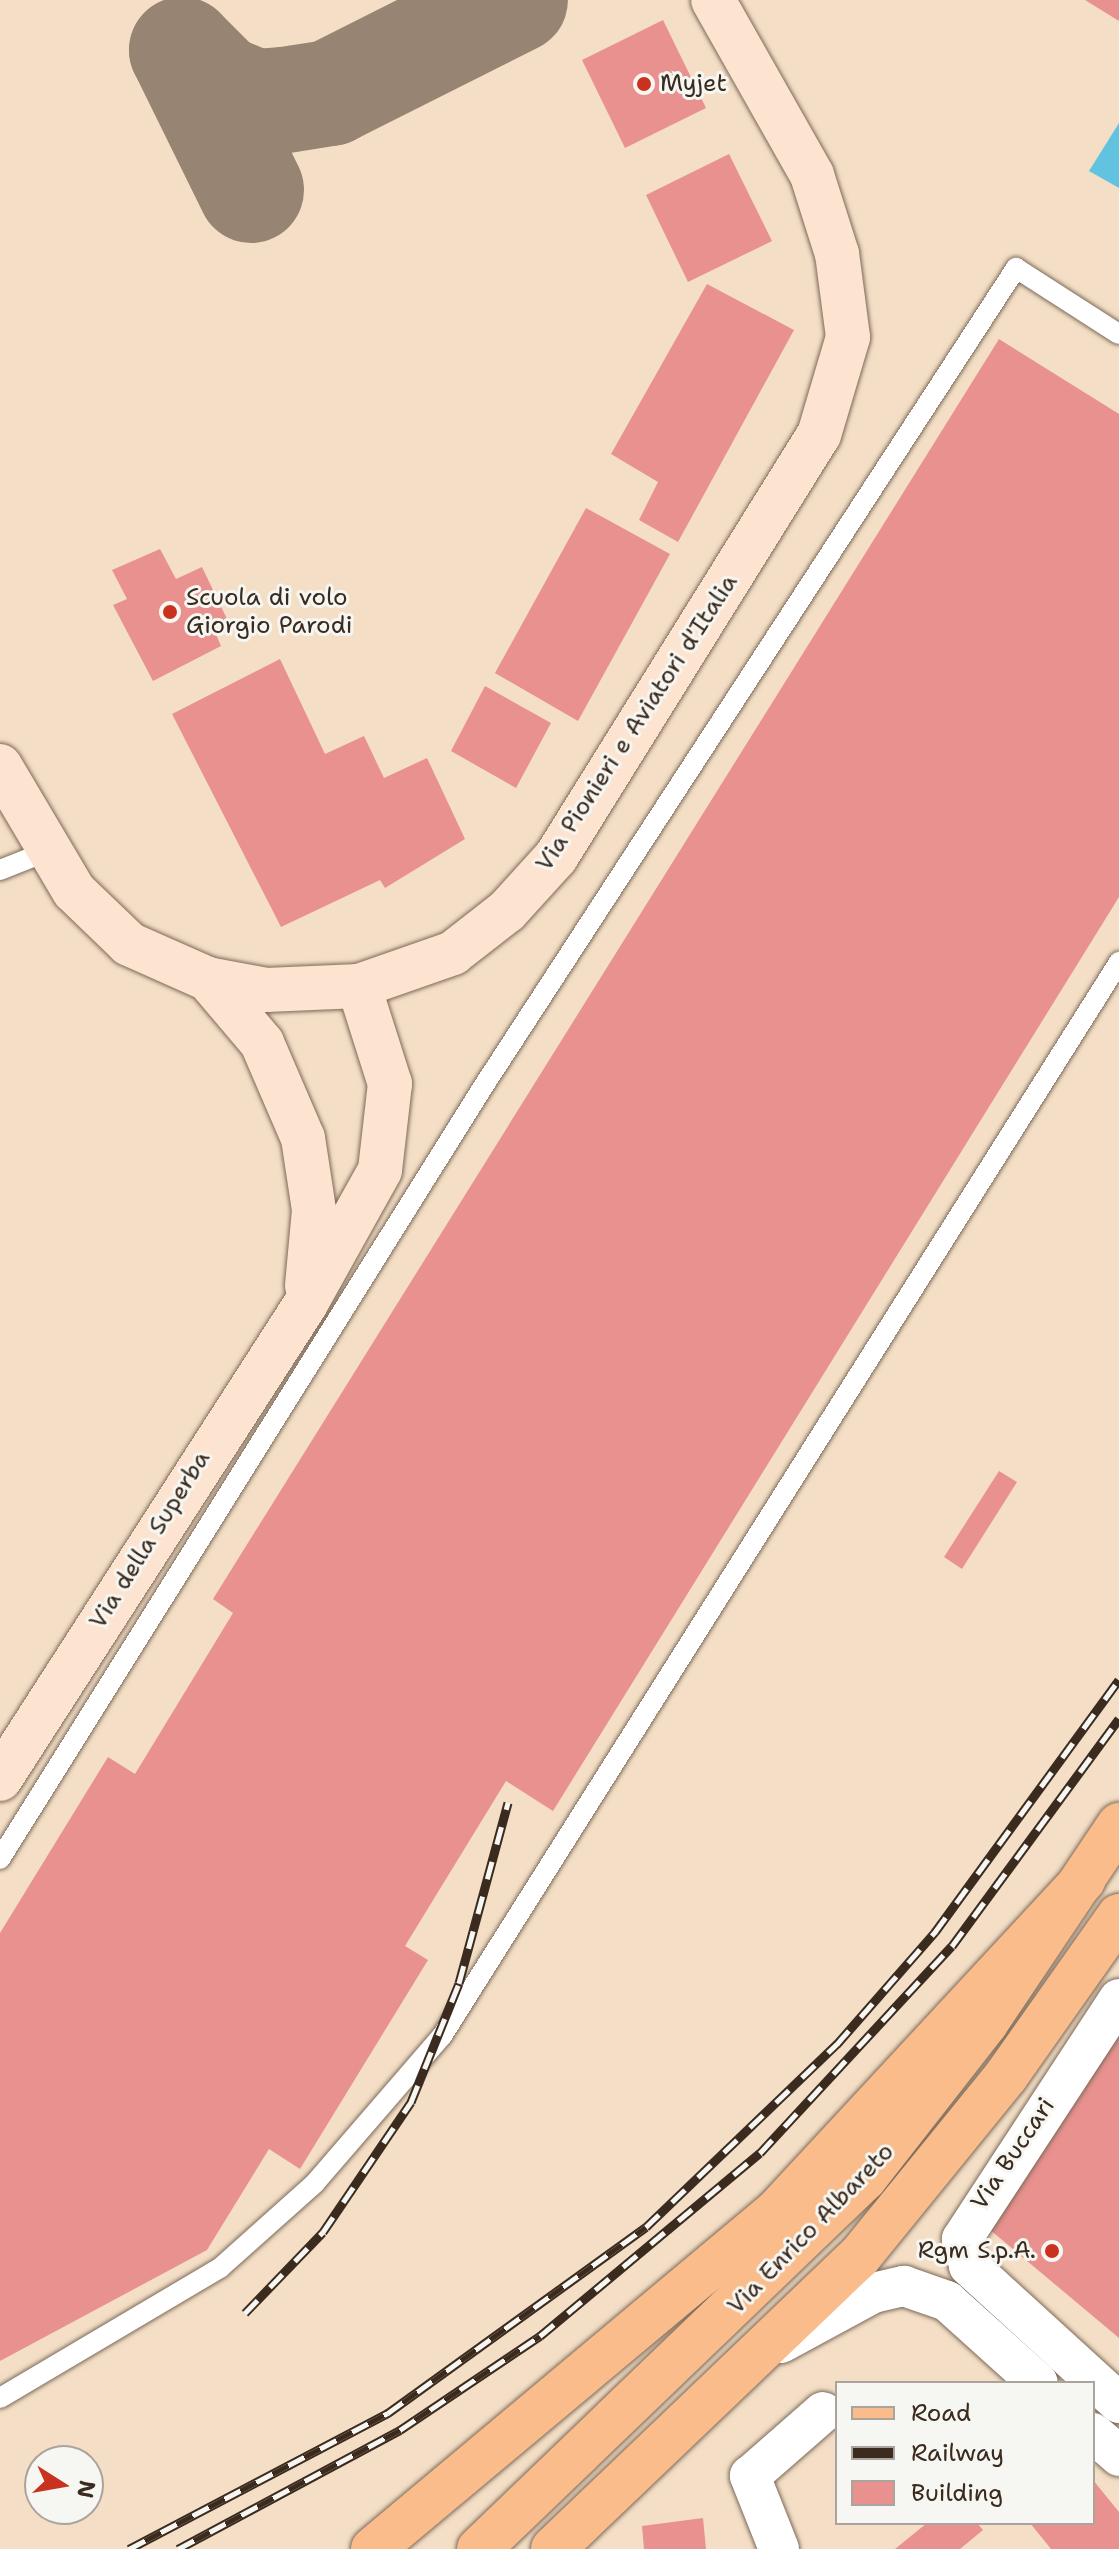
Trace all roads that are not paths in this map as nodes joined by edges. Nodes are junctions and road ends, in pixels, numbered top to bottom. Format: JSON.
{"nodes":[{"id":1,"x":713,"y":0,"type":"edge"},
{"id":2,"x":1119,"y":334,"type":"edge"},
{"id":3,"x":0,"y":766,"type":"edge"},
{"id":4,"x":45,"y":852,"type":"junction"},
{"id":5,"x":0,"y":870,"type":"edge"},
{"id":6,"x":1119,"y":962,"type":"edge"},
{"id":7,"x":208,"y":979,"type":"junction"},
{"id":8,"x":359,"y":986,"type":"junction"},
{"id":9,"x":384,"y":1135,"type":"junction"},
{"id":10,"x":310,"y":1184,"type":"junction"},
{"id":11,"x":305,"y":1305,"type":"junction"},
{"id":12,"x":0,"y":1779,"type":"edge"},
{"id":13,"x":1119,"y":1825,"type":"edge"},
{"id":14,"x":0,"y":1859,"type":"edge"},
{"id":15,"x":1084,"y":1880,"type":"junction"},
{"id":16,"x":1119,"y":1916,"type":"edge"},
{"id":17,"x":1119,"y":1999,"type":"edge"},
{"id":18,"x":764,"y":2353,"type":"junction"},
{"id":19,"x":1036,"y":2381,"type":"edge"},
{"id":20,"x":1095,"y":2381,"type":"edge"},
{"id":21,"x":1095,"y":2381,"type":"edge"},
{"id":22,"x":0,"y":2398,"type":"edge"},
{"id":23,"x":1119,"y":2403,"type":"edge"},
{"id":24,"x":823,"y":2412,"type":"dead end"},
{"id":25,"x":1095,"y":2435,"type":"edge"},
{"id":26,"x":1119,"y":2456,"type":"edge"},
{"id":27,"x":485,"y":2457,"type":"junction"},
{"id":28,"x":373,"y":2549,"type":"edge"},
{"id":29,"x":408,"y":2549,"type":"edge"},
{"id":30,"x":479,"y":2549,"type":"edge"},
{"id":31,"x":553,"y":2549,"type":"edge"},
{"id":32,"x":779,"y":2549,"type":"edge"}],
"edges":[{"from":1,"to":8,"type":"street","name":"Via Pionieri e Aviatori d'Italia"},
{"from":2,"to":14,"type":"lane"},
{"from":3,"to":4,"type":"street","name":"Via Pionieri e Aviatori d'Italia"},
{"from":4,"to":5,"type":"lane"},
{"from":4,"to":7,"type":"street","name":"Via Pionieri e Aviatori d'Italia"},
{"from":6,"to":22,"type":"lane"},
{"from":7,"to":8,"type":"street","name":"Via Pionieri e Aviatori d'Italia"},
{"from":7,"to":10,"type":"street"},
{"from":8,"to":9,"type":"street","name":"Via della Superba"},
{"from":9,"to":10,"type":"street"},
{"from":9,"to":11,"type":"street","name":"Via della Superba"},
{"from":10,"to":11,"type":"street"},
{"from":11,"to":12,"type":"street","name":"Via della Superba"},
{"from":13,"to":15,"type":"main road","name":"Via Enrico Albareto"},
{"from":15,"to":27,"type":"main road"},
{"from":15,"to":30,"type":"main road","name":"Via Enrico Albareto"},
{"from":16,"to":18,"type":"main road","name":"Via Enrico Albareto"},
{"from":17,"to":20,"type":"street","name":"Via Buccari"},
{"from":18,"to":19,"type":"street"},
{"from":18,"to":31,"type":"main road","name":"Via Enrico Albareto"},
{"from":21,"to":23,"type":"street","name":"Via Buccari"},
{"from":24,"to":32,"type":"street"},
{"from":25,"to":26,"type":"street"},
{"from":27,"to":28,"type":"main road"},
{"from":27,"to":29,"type":"main road"}]}
